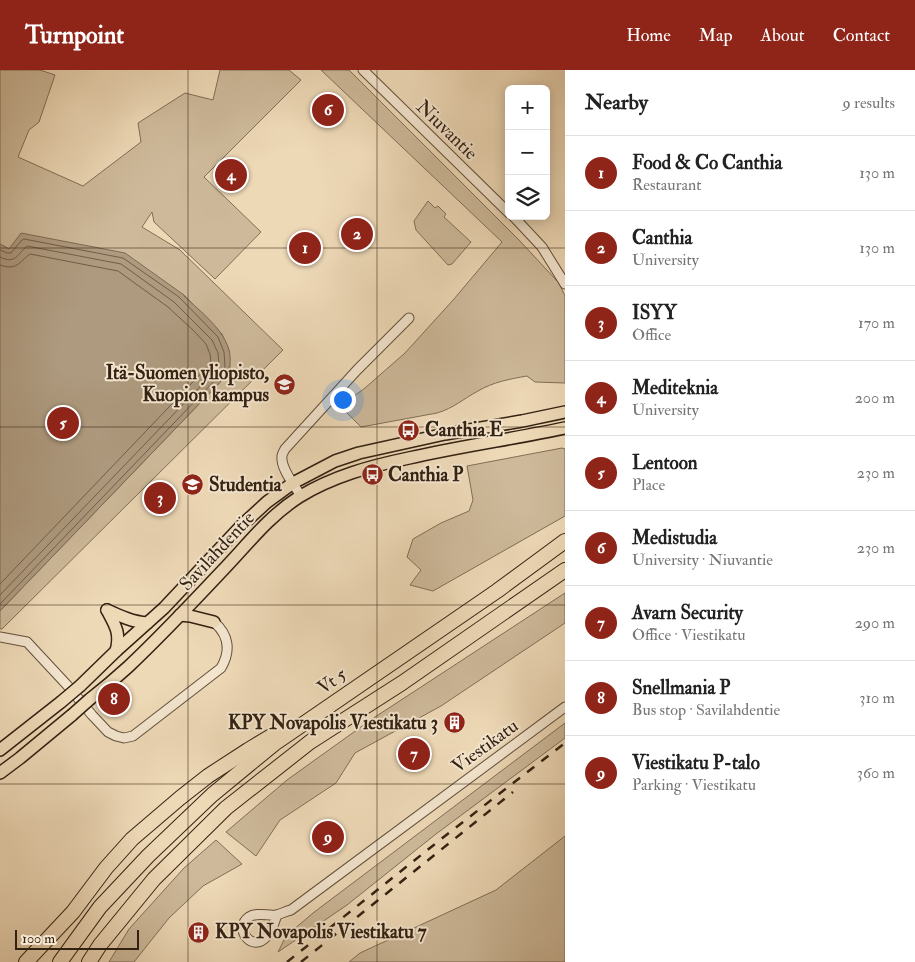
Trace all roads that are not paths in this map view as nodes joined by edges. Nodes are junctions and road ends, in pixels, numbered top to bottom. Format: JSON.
{"nodes":[{"id":1,"x":363,"y":70,"type":"edge"},
{"id":2,"x":505,"y":209,"type":"edge"},
{"id":3,"x":516,"y":220,"type":"edge"},
{"id":4,"x":565,"y":284,"type":"edge"},
{"id":5,"x":409,"y":318,"type":"dead end"},
{"id":6,"x":565,"y":412,"type":"edge"},
{"id":7,"x":565,"y":428,"type":"edge"},
{"id":8,"x":565,"y":436,"type":"edge"},
{"id":9,"x":490,"y":442,"type":"junction"},
{"id":10,"x":293,"y":483,"type":"junction"},
{"id":11,"x":301,"y":496,"type":"junction"},
{"id":12,"x":565,"y":541,"type":"edge"},
{"id":13,"x":565,"y":570,"type":"edge"},
{"id":14,"x":199,"y":596,"type":"junction"},
{"id":15,"x":180,"y":615,"type":"junction"},
{"id":16,"x":214,"y":622,"type":"junction"},
{"id":17,"x":147,"y":623,"type":"junction"},
{"id":18,"x":0,"y":637,"type":"edge"},
{"id":19,"x":116,"y":651,"type":"junction"},
{"id":20,"x":328,"y":706,"type":"junction"},
{"id":21,"x":565,"y":707,"type":"edge"},
{"id":22,"x":0,"y":750,"type":"edge"},
{"id":23,"x":0,"y":773,"type":"edge"},
{"id":24,"x":277,"y":915,"type":"dead end"},
{"id":25,"x":26,"y":962,"type":"edge"},
{"id":26,"x":60,"y":962,"type":"edge"},
{"id":27,"x":89,"y":962,"type":"edge"}],
"edges":[{"from":1,"to":2,"type":"street","name":"Niuvantie"},
{"from":3,"to":4,"type":"street"},
{"from":5,"to":10,"type":"street"},
{"from":6,"to":10,"type":"main road","name":"Savilahdentie"},
{"from":7,"to":9,"type":"main road","name":"Savilahdentie"},
{"from":8,"to":9,"type":"main road"},
{"from":9,"to":11,"type":"main road","name":"Savilahdentie"},
{"from":10,"to":11,"type":"street"},
{"from":10,"to":17,"type":"main road","name":"Savilahdentie"},
{"from":11,"to":14,"type":"main road","name":"Savilahdentie"},
{"from":12,"to":20,"type":"highway","name":"Vt 5"},
{"from":13,"to":27,"type":"highway","name":"Vt 5"},
{"from":14,"to":15,"type":"main road","name":"Savilahdentie"},
{"from":14,"to":16,"type":"main road"},
{"from":15,"to":16,"type":"main road"},
{"from":15,"to":23,"type":"main road","name":"Savilahdentie","bridge":true},
{"from":16,"to":18,"type":"street"},
{"from":17,"to":19,"type":"main road","name":"Savilahdentie"},
{"from":17,"to":19,"type":"main road"},
{"from":19,"to":22,"type":"main road","name":"Savilahdentie","bridge":true},
{"from":20,"to":25,"type":"highway"},
{"from":20,"to":26,"type":"highway","name":"Vt 5"},
{"from":21,"to":24,"type":"street","name":"Viestikatu"}]}
